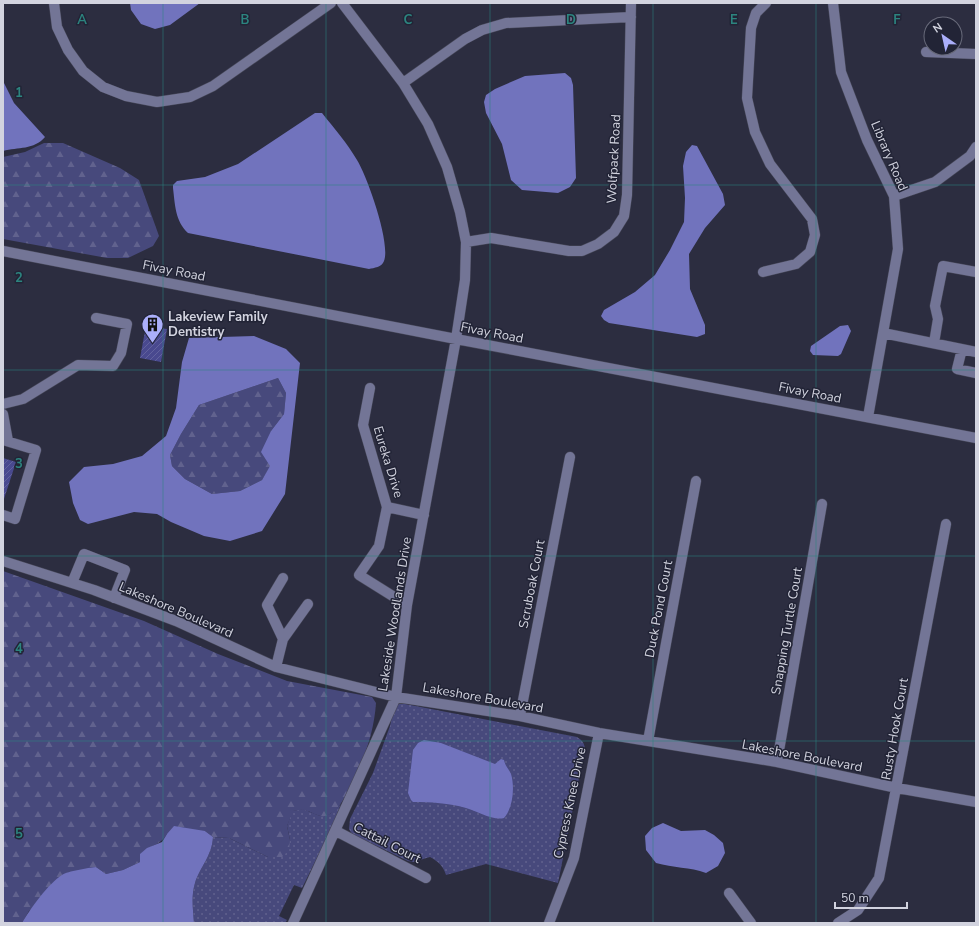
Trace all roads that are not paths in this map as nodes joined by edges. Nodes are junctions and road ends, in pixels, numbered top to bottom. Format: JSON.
{"nodes":[{"id":1,"x":54,"y":3,"type":"edge"},
{"id":2,"x":331,"y":3,"type":"edge"},
{"id":3,"x":342,"y":3,"type":"edge"},
{"id":4,"x":631,"y":3,"type":"edge"},
{"id":5,"x":766,"y":3,"type":"edge"},
{"id":6,"x":833,"y":3,"type":"edge"},
{"id":7,"x":632,"y":17,"type":"junction"},
{"id":8,"x":963,"y":53,"type":"edge"},
{"id":9,"x":976,"y":54,"type":"edge"},
{"id":10,"x":404,"y":83,"type":"junction"},
{"id":11,"x":976,"y":147,"type":"edge"},
{"id":12,"x":973,"y":159,"type":"edge"},
{"id":13,"x":894,"y":196,"type":"junction"},
{"id":14,"x":466,"y":242,"type":"junction"},
{"id":15,"x":3,"y":251,"type":"edge"},
{"id":16,"x":763,"y":272,"type":"dead end"},
{"id":17,"x":976,"y":272,"type":"edge"},
{"id":18,"x":96,"y":318,"type":"dead end"},
{"id":19,"x":882,"y":333,"type":"junction"},
{"id":20,"x":456,"y":339,"type":"junction"},
{"id":21,"x":934,"y":343,"type":"junction"},
{"id":22,"x":962,"y":349,"type":"junction"},
{"id":23,"x":976,"y":352,"type":"edge"},
{"id":24,"x":976,"y":373,"type":"edge"},
{"id":25,"x":370,"y":388,"type":"dead end"},
{"id":26,"x":3,"y":404,"type":"edge"},
{"id":27,"x":3,"y":414,"type":"edge"},
{"id":28,"x":868,"y":417,"type":"junction"},
{"id":29,"x":976,"y":438,"type":"edge"},
{"id":30,"x":6,"y":441,"type":"edge"},
{"id":31,"x":570,"y":457,"type":"dead end"},
{"id":32,"x":696,"y":481,"type":"dead end"},
{"id":33,"x":822,"y":504,"type":"dead end"},
{"id":34,"x":387,"y":507,"type":"junction"},
{"id":35,"x":3,"y":515,"type":"edge"},
{"id":36,"x":424,"y":515,"type":"junction"},
{"id":37,"x":946,"y":524,"type":"dead end"},
{"id":38,"x":3,"y":561,"type":"edge"},
{"id":39,"x":283,"y":578,"type":"dead end"},
{"id":40,"x":72,"y":584,"type":"junction"},
{"id":41,"x":114,"y":598,"type":"junction"},
{"id":42,"x":308,"y":604,"type":"dead end"},
{"id":43,"x":407,"y":605,"type":"junction"},
{"id":44,"x":283,"y":639,"type":"junction"},
{"id":45,"x":276,"y":667,"type":"junction"},
{"id":46,"x":396,"y":697,"type":"junction"},
{"id":47,"x":520,"y":716,"type":"junction"},
{"id":48,"x":598,"y":733,"type":"junction"},
{"id":49,"x":648,"y":741,"type":"junction"},
{"id":50,"x":777,"y":762,"type":"junction"},
{"id":51,"x":897,"y":788,"type":"junction"},
{"id":52,"x":976,"y":802,"type":"edge"},
{"id":53,"x":336,"y":831,"type":"junction"},
{"id":54,"x":426,"y":878,"type":"dead end"},
{"id":55,"x":729,"y":893,"type":"dead end"},
{"id":56,"x":293,"y":923,"type":"edge"},
{"id":57,"x":549,"y":923,"type":"edge"},
{"id":58,"x":751,"y":923,"type":"edge"},
{"id":59,"x":838,"y":923,"type":"edge"}],
"edges":[{"from":1,"to":2,"type":"street"},
{"from":3,"to":10,"type":"street","name":"Lakeside Woodlands Drive"},
{"from":4,"to":7,"type":"street","name":"Wolfpack Road"},
{"from":5,"to":16,"type":"street"},
{"from":6,"to":13,"type":"street","name":"Library Road"},
{"from":7,"to":10,"type":"street"},
{"from":7,"to":14,"type":"street","name":"Wolfpack Road"},
{"from":8,"to":9,"type":"street"},
{"from":10,"to":14,"type":"street","name":"Lakeside Woodlands Drive"},
{"from":11,"to":12,"type":"street"},
{"from":12,"to":13,"type":"street"},
{"from":13,"to":19,"type":"street","name":"Library Road"},
{"from":14,"to":20,"type":"street","name":"Lakeside Woodlands Drive"},
{"from":15,"to":20,"type":"street","name":"Fivay Road"},
{"from":17,"to":21,"type":"street"},
{"from":18,"to":26,"type":"street"},
{"from":19,"to":21,"type":"street"},
{"from":19,"to":28,"type":"street","name":"Library Road"},
{"from":20,"to":28,"type":"street","name":"Fivay Road"},
{"from":20,"to":36,"type":"street","name":"Lakeside Woodlands Drive"},
{"from":21,"to":22,"type":"street"},
{"from":22,"to":23,"type":"street"},
{"from":22,"to":24,"type":"street"},
{"from":25,"to":34,"type":"street","name":"Eureka Drive"},
{"from":27,"to":30,"type":"street"},
{"from":28,"to":29,"type":"street","name":"Fivay Road"},
{"from":30,"to":35,"type":"street"},
{"from":31,"to":47,"type":"street","name":"Scruboak Court"},
{"from":32,"to":49,"type":"street","name":"Duck Pond Court"},
{"from":33,"to":50,"type":"street","name":"Snapping Turtle Court"},
{"from":34,"to":36,"type":"street","name":"Eureka Drive"},
{"from":34,"to":43,"type":"street"},
{"from":36,"to":43,"type":"street","name":"Lakeside Woodlands Drive"},
{"from":37,"to":51,"type":"street","name":"Rusty Hook Court"},
{"from":38,"to":40,"type":"street","name":"Lakeshore Boulevard"},
{"from":39,"to":44,"type":"street"},
{"from":40,"to":41,"type":"street","name":"Lakeshore Boulevard"},
{"from":40,"to":41,"type":"street"},
{"from":41,"to":45,"type":"street","name":"Lakeshore Boulevard"},
{"from":42,"to":44,"type":"street"},
{"from":43,"to":46,"type":"street","name":"Lakeside Woodlands Drive"},
{"from":44,"to":45,"type":"street"},
{"from":45,"to":46,"type":"street","name":"Lakeshore Boulevard"},
{"from":46,"to":47,"type":"street","name":"Lakeshore Boulevard"},
{"from":46,"to":53,"type":"street","name":"Lakeside Woodlands Drive"},
{"from":47,"to":48,"type":"street","name":"Lakeshore Boulevard"},
{"from":48,"to":49,"type":"street","name":"Lakeshore Boulevard"},
{"from":48,"to":57,"type":"street","name":"Cypress Knee Drive"},
{"from":49,"to":50,"type":"street","name":"Lakeshore Boulevard"},
{"from":50,"to":51,"type":"street","name":"Lakeshore Boulevard"},
{"from":51,"to":52,"type":"street","name":"Lakeshore Boulevard"},
{"from":51,"to":59,"type":"street","name":"Rusty Hook Court"},
{"from":53,"to":54,"type":"street","name":"Cattail Court"},
{"from":53,"to":56,"type":"street","name":"Lakeside Woodlands Drive"},
{"from":55,"to":58,"type":"street"}]}
